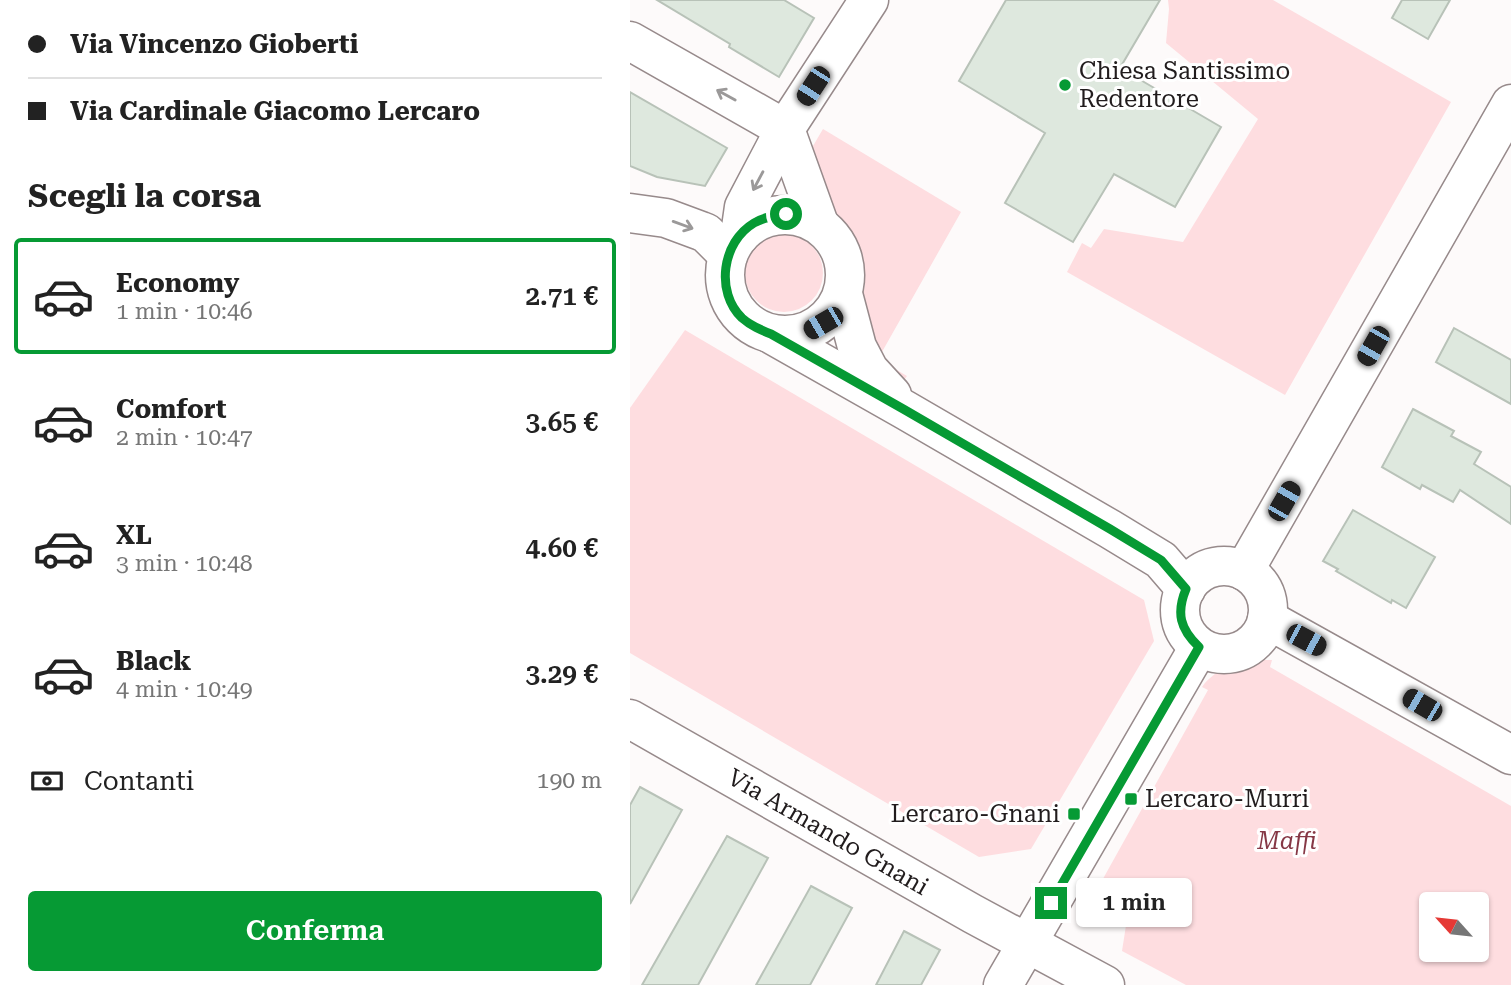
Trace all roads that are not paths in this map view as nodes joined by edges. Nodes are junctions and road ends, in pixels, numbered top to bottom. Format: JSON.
{"nodes":[{"id":1,"x":869,"y":0,"type":"edge"},
{"id":2,"x":630,"y":41,"type":"edge"},
{"id":3,"x":1511,"y":104,"type":"edge"},
{"id":4,"x":785,"y":129,"type":"junction"},
{"id":5,"x":630,"y":213,"type":"edge"},
{"id":6,"x":819,"y":224,"type":"junction"},
{"id":7,"x":734,"y":245,"type":"junction"},
{"id":8,"x":843,"y":293,"type":"junction"},
{"id":9,"x":771,"y":334,"type":"junction"},
{"id":10,"x":905,"y":410,"type":"junction"},
{"id":11,"x":1244,"y":571,"type":"junction"},
{"id":12,"x":1186,"y":589,"type":"junction"},
{"id":13,"x":1267,"y":620,"type":"junction"},
{"id":14,"x":1199,"y":647,"type":"junction"},
{"id":15,"x":630,"y":719,"type":"edge"},
{"id":16,"x":1511,"y":755,"type":"edge"},
{"id":17,"x":1028,"y":942,"type":"junction"},
{"id":18,"x":1003,"y":985,"type":"edge"},
{"id":19,"x":1105,"y":985,"type":"edge"}],
"edges":[{"from":1,"to":4,"type":"street"},
{"from":4,"to":2,"type":"street","one_way":true},
{"from":3,"to":11,"type":"street"},
{"from":4,"to":6,"type":"street"},
{"from":4,"to":7,"type":"street","one_way":true},
{"from":5,"to":7,"type":"street","one_way":true},
{"from":6,"to":7,"type":"street"},
{"from":6,"to":8,"type":"street"},
{"from":7,"to":9,"type":"street"},
{"from":8,"to":9,"type":"street"},
{"from":8,"to":10,"type":"street"},
{"from":9,"to":10,"type":"street"},
{"from":10,"to":12,"type":"street"},
{"from":11,"to":12,"type":"street"},
{"from":11,"to":13,"type":"street"},
{"from":12,"to":14,"type":"street"},
{"from":13,"to":14,"type":"street"},
{"from":13,"to":16,"type":"street"},
{"from":14,"to":17,"type":"street"},
{"from":15,"to":17,"type":"street","name":"Via Armando Gnani"},
{"from":17,"to":18,"type":"street"},
{"from":17,"to":19,"type":"street","name":"Via Armando Gnani"}]}
